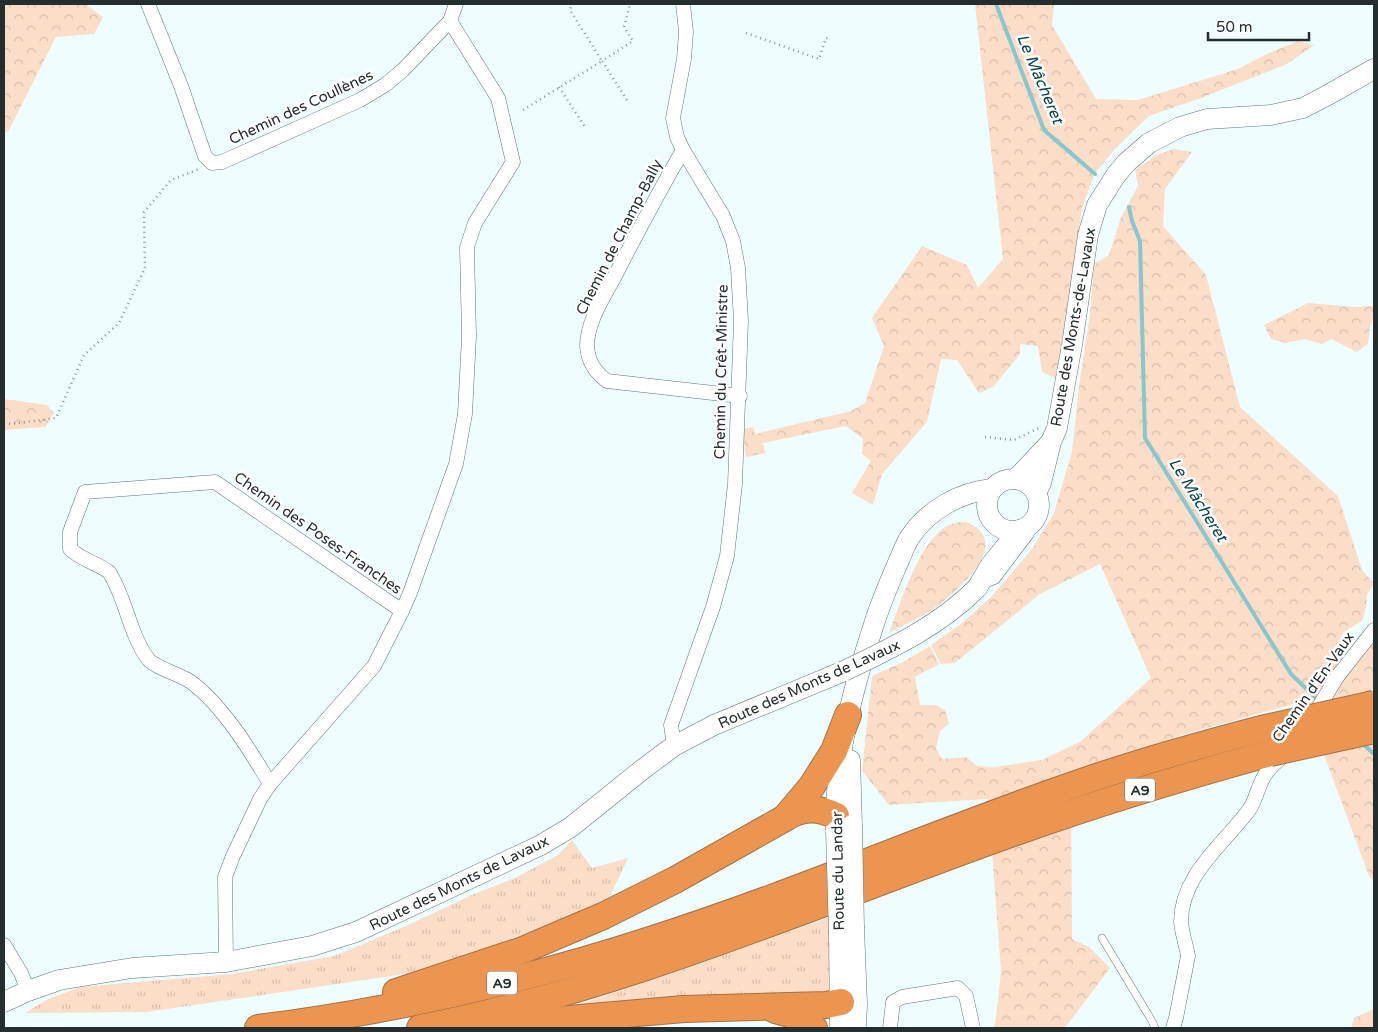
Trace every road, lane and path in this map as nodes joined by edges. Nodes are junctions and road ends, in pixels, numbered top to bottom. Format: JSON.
{"nodes":[{"id":1,"x":148,"y":4,"type":"edge"},
{"id":2,"x":456,"y":4,"type":"edge"},
{"id":3,"x":572,"y":4,"type":"edge"},
{"id":4,"x":630,"y":4,"type":"edge"},
{"id":5,"x":683,"y":4,"type":"edge"},
{"id":6,"x":450,"y":21,"type":"junction"},
{"id":7,"x":746,"y":33,"type":"dead end"},
{"id":8,"x":831,"y":39,"type":"dead end"},
{"id":9,"x":602,"y":61,"type":"junction"},
{"id":10,"x":1374,"y":69,"type":"edge"},
{"id":11,"x":559,"y":88,"type":"junction"},
{"id":12,"x":627,"y":100,"type":"dead end"},
{"id":13,"x":524,"y":110,"type":"dead end"},
{"id":14,"x":585,"y":127,"type":"dead end"},
{"id":15,"x":683,"y":150,"type":"junction"},
{"id":16,"x":212,"y":163,"type":"junction"},
{"id":17,"x":740,"y":396,"type":"junction"},
{"id":18,"x":4,"y":422,"type":"edge"},
{"id":19,"x":1046,"y":435,"type":"junction"},
{"id":20,"x":985,"y":436,"type":"dead end"},
{"id":21,"x":1016,"y":479,"type":"junction"},
{"id":22,"x":992,"y":489,"type":"junction"},
{"id":23,"x":1036,"y":493,"type":"junction"},
{"id":24,"x":956,"y":500,"type":"junction"},
{"id":25,"x":987,"y":512,"type":"junction"},
{"id":26,"x":1017,"y":527,"type":"junction"},
{"id":27,"x":998,"y":566,"type":"junction"},
{"id":28,"x":402,"y":611,"type":"junction"},
{"id":29,"x":1374,"y":630,"type":"edge"},
{"id":30,"x":1374,"y":704,"type":"edge"},
{"id":31,"x":848,"y":715,"type":"junction"},
{"id":32,"x":1374,"y":730,"type":"edge"},
{"id":33,"x":674,"y":746,"type":"junction"},
{"id":34,"x":270,"y":784,"type":"junction"},
{"id":35,"x":785,"y":818,"type":"junction"},
{"id":36,"x":1009,"y":822,"type":"junction"},
{"id":37,"x":842,"y":825,"type":"junction"},
{"id":38,"x":847,"y":931,"type":"junction"},
{"id":39,"x":1102,"y":938,"type":"dead end"},
{"id":40,"x":4,"y":945,"type":"edge"},
{"id":41,"x":226,"y":962,"type":"junction"},
{"id":42,"x":28,"y":991,"type":"junction"},
{"id":43,"x":849,"y":992,"type":"junction"},
{"id":44,"x":4,"y":1002,"type":"edge"},
{"id":45,"x":766,"y":1008,"type":"junction"},
{"id":46,"x":250,"y":1028,"type":"edge"},
{"id":47,"x":258,"y":1028,"type":"edge"},
{"id":48,"x":420,"y":1028,"type":"edge"},
{"id":49,"x":493,"y":1028,"type":"edge"},
{"id":50,"x":814,"y":1028,"type":"edge"},
{"id":51,"x":840,"y":1028,"type":"edge"},
{"id":52,"x":856,"y":1028,"type":"edge"},
{"id":53,"x":890,"y":1028,"type":"edge"},
{"id":54,"x":973,"y":1028,"type":"edge"},
{"id":55,"x":1155,"y":1028,"type":"edge"},
{"id":56,"x":1173,"y":1028,"type":"edge"}],
"edges":[{"from":1,"to":16,"type":"street"},
{"from":2,"to":6,"type":"street","name":"Chemin des Coullènes"},
{"from":3,"to":9,"type":"path"},
{"from":4,"to":9,"type":"path"},
{"from":5,"to":15,"type":"street","name":"Chemin du Crêt-Ministre"},
{"from":6,"to":16,"type":"street","name":"Chemin des Coullènes"},
{"from":6,"to":28,"type":"street"},
{"from":7,"to":8,"type":"path"},
{"from":9,"to":11,"type":"path"},
{"from":9,"to":12,"type":"path"},
{"from":10,"to":19,"type":"street","name":"Route des Monts-de-Lavaux"},
{"from":11,"to":13,"type":"path"},
{"from":11,"to":14,"type":"path"},
{"from":15,"to":17,"type":"street","name":"Chemin du Crêt-Ministre"},
{"from":15,"to":17,"type":"street","name":"Chemin de Champ-Bally"},
{"from":16,"to":18,"type":"path"},
{"from":17,"to":33,"type":"street","name":"Chemin du Crêt-Ministre"},
{"from":19,"to":20,"type":"path"},
{"from":19,"to":21,"type":"street"},
{"from":19,"to":23,"type":"street"},
{"from":21,"to":22,"type":"street"},
{"from":21,"to":23,"type":"street"},
{"from":22,"to":24,"type":"street","name":"Route du Landar"},
{"from":22,"to":25,"type":"street"},
{"from":23,"to":26,"type":"street"},
{"from":24,"to":25,"type":"street"},
{"from":24,"to":31,"type":"street","name":"Route du Landar"},
{"from":25,"to":26,"type":"street"},
{"from":26,"to":27,"type":"street","name":"Route des Monts de Lavaux"},
{"from":26,"to":27,"type":"lane"},
{"from":27,"to":33,"type":"street","name":"Route des Monts de Lavaux","bridge":true},
{"from":28,"to":34,"type":"street"},
{"from":28,"to":34,"type":"street","name":"Chemin des Poses-Franches"},
{"from":29,"to":56,"type":"street","name":"Chemin d'En-Vaux"},
{"from":30,"to":36,"type":"highway","number":"A9","bridge":true},
{"from":31,"to":35,"type":"highway"},
{"from":31,"to":37,"type":"street","name":"Route du Landar"},
{"from":32,"to":36,"type":"highway","number":"A9","bridge":true},
{"from":33,"to":41,"type":"street","name":"Route des Monts de Lavaux"},
{"from":34,"to":41,"type":"street"},
{"from":35,"to":37,"type":"highway"},
{"from":35,"to":46,"type":"highway"},
{"from":36,"to":47,"type":"highway","number":"A9"},
{"from":36,"to":48,"type":"highway","number":"A9"},
{"from":37,"to":38,"type":"street","name":"Route du Landar","bridge":true},
{"from":37,"to":38,"type":"street","name":"Route du Landar","bridge":true},
{"from":38,"to":43,"type":"street","name":"Route du Landar"},
{"from":39,"to":55,"type":"lane"},
{"from":40,"to":42,"type":"street"},
{"from":41,"to":42,"type":"street","name":"Route des Monts de Lavaux"},
{"from":42,"to":44,"type":"street","name":"Route des Monts de Lavaux"},
{"from":43,"to":45,"type":"highway"},
{"from":43,"to":51,"type":"street","name":"Route du Landar"},
{"from":43,"to":52,"type":"street","name":"Route du Landar"},
{"from":45,"to":49,"type":"highway"},
{"from":45,"to":50,"type":"highway"},
{"from":53,"to":54,"type":"street"}]}
